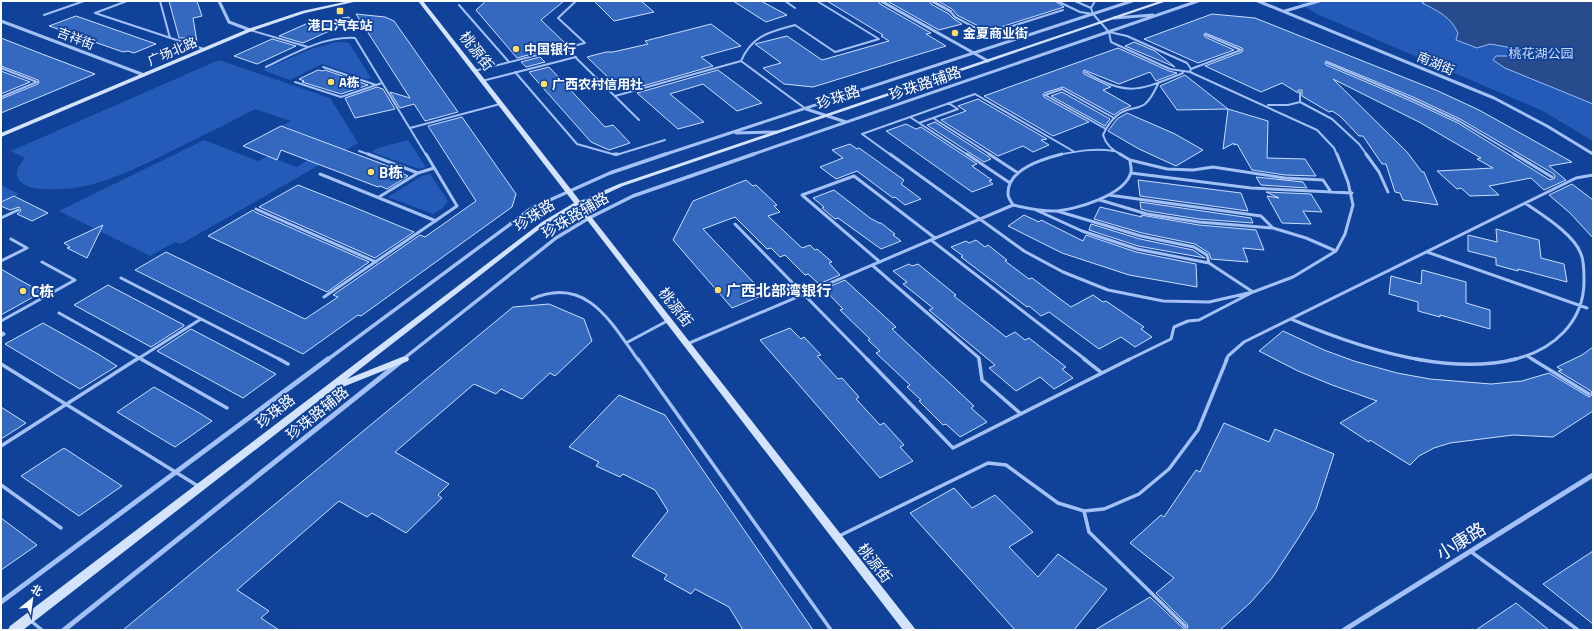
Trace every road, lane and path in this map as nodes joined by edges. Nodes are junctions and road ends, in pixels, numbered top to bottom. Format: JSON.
{"nodes":[{"id":1,"x":84,"y":1,"type":"edge"},
{"id":2,"x":127,"y":1,"type":"edge"},
{"id":3,"x":160,"y":1,"type":"edge"},
{"id":4,"x":219,"y":1,"type":"edge"},
{"id":5,"x":356,"y":1,"type":"edge"},
{"id":6,"x":420,"y":1,"type":"edge"},
{"id":7,"x":576,"y":1,"type":"edge"},
{"id":8,"x":785,"y":1,"type":"edge"},
{"id":9,"x":817,"y":1,"type":"edge"},
{"id":10,"x":881,"y":1,"type":"edge"},
{"id":11,"x":932,"y":1,"type":"edge"},
{"id":12,"x":1057,"y":1,"type":"edge"},
{"id":13,"x":1075,"y":1,"type":"edge"},
{"id":14,"x":1095,"y":1,"type":"edge"},
{"id":15,"x":1132,"y":1,"type":"edge"},
{"id":16,"x":1165,"y":1,"type":"edge"},
{"id":17,"x":1198,"y":1,"type":"edge"},
{"id":18,"x":1258,"y":1,"type":"edge"},
{"id":19,"x":1319,"y":1,"type":"edge"},
{"id":20,"x":1265,"y":2,"type":"edge"},
{"id":21,"x":459,"y":5,"type":"dead end"},
{"id":22,"x":795,"y":8,"type":"dead end"},
{"id":23,"x":1091,"y":8,"type":"junction"},
{"id":24,"x":950,"y":10,"type":"joint"},
{"id":25,"x":1064,"y":10,"type":"dead end"},
{"id":26,"x":1285,"y":11,"type":"junction"},
{"id":27,"x":1093,"y":14,"type":"junction"},
{"id":28,"x":1160,"y":14,"type":"junction"},
{"id":29,"x":44,"y":15,"type":"dead end"},
{"id":30,"x":1114,"y":18,"type":"junction"},
{"id":31,"x":1,"y":21,"type":"edge"},
{"id":32,"x":1101,"y":23,"type":"junction"},
{"id":33,"x":250,"y":30,"type":"junction"},
{"id":34,"x":1109,"y":32,"type":"junction"},
{"id":35,"x":1206,"y":35,"type":"dead end"},
{"id":36,"x":170,"y":38,"type":"junction"},
{"id":37,"x":308,"y":47,"type":"junction"},
{"id":38,"x":566,"y":48,"type":"junction"},
{"id":39,"x":204,"y":49,"type":"junction"},
{"id":40,"x":974,"y":53,"type":"junction"},
{"id":41,"x":576,"y":57,"type":"junction"},
{"id":42,"x":741,"y":61,"type":"junction"},
{"id":43,"x":988,"y":61,"type":"junction"},
{"id":44,"x":509,"y":62,"type":"junction"},
{"id":45,"x":1327,"y":63,"type":"dead end"},
{"id":46,"x":266,"y":67,"type":"dead end"},
{"id":47,"x":323,"y":67,"type":"dead end"},
{"id":48,"x":1,"y":68,"type":"edge"},
{"id":49,"x":1191,"y":70,"type":"junction"},
{"id":50,"x":474,"y":71,"type":"junction"},
{"id":51,"x":515,"y":72,"type":"junction"},
{"id":52,"x":1085,"y":72,"type":"dead end"},
{"id":53,"x":1184,"y":72,"type":"junction"},
{"id":54,"x":144,"y":75,"type":"junction"},
{"id":55,"x":482,"y":81,"type":"junction"},
{"id":56,"x":295,"y":82,"type":"dead end"},
{"id":57,"x":1159,"y":82,"type":"junction"},
{"id":58,"x":382,"y":83,"type":"junction"},
{"id":59,"x":376,"y":85,"type":"junction"},
{"id":60,"x":1300,"y":92,"type":"dead end"},
{"id":61,"x":1,"y":96,"type":"edge"},
{"id":62,"x":615,"y":96,"type":"junction"},
{"id":63,"x":1300,"y":102,"type":"junction"},
{"id":64,"x":948,"y":103,"type":"junction"},
{"id":65,"x":500,"y":104,"type":"junction"},
{"id":66,"x":1266,"y":105,"type":"junction"},
{"id":67,"x":806,"y":109,"type":"junction"},
{"id":68,"x":826,"y":116,"type":"junction"},
{"id":69,"x":910,"y":117,"type":"junction"},
{"id":70,"x":934,"y":118,"type":"junction"},
{"id":71,"x":1114,"y":118,"type":"junction"},
{"id":72,"x":639,"y":120,"type":"dead end"},
{"id":73,"x":846,"y":122,"type":"junction"},
{"id":74,"x":919,"y":123,"type":"junction"},
{"id":75,"x":410,"y":128,"type":"junction"},
{"id":76,"x":1106,"y":129,"type":"junction"},
{"id":77,"x":778,"y":132,"type":"junction"},
{"id":78,"x":731,"y":133,"type":"junction"},
{"id":79,"x":1,"y":135,"type":"edge"},
{"id":80,"x":665,"y":140,"type":"dead end"},
{"id":81,"x":359,"y":151,"type":"dead end"},
{"id":82,"x":1114,"y":151,"type":"junction"},
{"id":83,"x":1073,"y":152,"type":"junction"},
{"id":84,"x":1593,"y":154,"type":"edge"},
{"id":85,"x":1130,"y":160,"type":"junction"},
{"id":86,"x":434,"y":168,"type":"junction"},
{"id":87,"x":418,"y":173,"type":"junction"},
{"id":88,"x":1018,"y":173,"type":"junction"},
{"id":89,"x":1131,"y":173,"type":"junction"},
{"id":90,"x":320,"y":174,"type":"dead end"},
{"id":91,"x":1593,"y":175,"type":"edge"},
{"id":92,"x":1552,"y":177,"type":"dead end"},
{"id":93,"x":1010,"y":183,"type":"junction"},
{"id":94,"x":567,"y":191,"type":"junction"},
{"id":95,"x":1331,"y":192,"type":"junction"},
{"id":96,"x":1388,"y":192,"type":"dead end"},
{"id":97,"x":1352,"y":193,"type":"junction"},
{"id":98,"x":1109,"y":195,"type":"junction"},
{"id":99,"x":379,"y":198,"type":"junction"},
{"id":100,"x":1100,"y":200,"type":"junction"},
{"id":101,"x":1526,"y":203,"type":"junction"},
{"id":102,"x":578,"y":204,"type":"junction"},
{"id":103,"x":1014,"y":205,"type":"junction"},
{"id":104,"x":256,"y":209,"type":"dead end"},
{"id":105,"x":18,"y":210,"type":"dead end"},
{"id":106,"x":1036,"y":210,"type":"junction"},
{"id":107,"x":1056,"y":211,"type":"junction"},
{"id":108,"x":1,"y":218,"type":"edge"},
{"id":109,"x":589,"y":218,"type":"junction"},
{"id":110,"x":436,"y":220,"type":"junction"},
{"id":111,"x":979,"y":220,"type":"junction"},
{"id":112,"x":735,"y":224,"type":"dead end"},
{"id":113,"x":1273,"y":228,"type":"junction"},
{"id":114,"x":11,"y":239,"type":"dead end"},
{"id":115,"x":933,"y":239,"type":"junction"},
{"id":116,"x":1336,"y":251,"type":"junction"},
{"id":117,"x":1427,"y":252,"type":"junction"},
{"id":118,"x":1,"y":261,"type":"edge"},
{"id":119,"x":42,"y":262,"type":"dead end"},
{"id":120,"x":376,"y":262,"type":"junction"},
{"id":121,"x":880,"y":262,"type":"junction"},
{"id":122,"x":1209,"y":263,"type":"junction"},
{"id":123,"x":872,"y":265,"type":"junction"},
{"id":124,"x":1589,"y":273,"type":"dead end"},
{"id":125,"x":121,"y":278,"type":"dead end"},
{"id":126,"x":1253,"y":292,"type":"junction"},
{"id":127,"x":804,"y":294,"type":"junction"},
{"id":128,"x":324,"y":297,"type":"dead end"},
{"id":129,"x":532,"y":299,"type":"dead end"},
{"id":130,"x":1588,"y":302,"type":"dead end"},
{"id":131,"x":1587,"y":308,"type":"junction"},
{"id":132,"x":59,"y":313,"type":"dead end"},
{"id":133,"x":1583,"y":314,"type":"dead end"},
{"id":134,"x":201,"y":319,"type":"junction"},
{"id":135,"x":1291,"y":319,"type":"junction"},
{"id":136,"x":669,"y":320,"type":"junction"},
{"id":137,"x":1,"y":321,"type":"edge"},
{"id":138,"x":1576,"y":326,"type":"dead end"},
{"id":139,"x":1,"y":332,"type":"edge"},
{"id":140,"x":1,"y":336,"type":"edge"},
{"id":141,"x":626,"y":343,"type":"junction"},
{"id":142,"x":687,"y":344,"type":"junction"},
{"id":143,"x":1527,"y":356,"type":"junction"},
{"id":144,"x":139,"y":358,"type":"junction"},
{"id":145,"x":405,"y":359,"type":"junction"},
{"id":146,"x":1,"y":364,"type":"edge"},
{"id":147,"x":288,"y":364,"type":"dead end"},
{"id":148,"x":1102,"y":373,"type":"junction"},
{"id":149,"x":321,"y":394,"type":"junction"},
{"id":150,"x":1589,"y":394,"type":"dead end"},
{"id":151,"x":66,"y":404,"type":"junction"},
{"id":152,"x":227,"y":408,"type":"dead end"},
{"id":153,"x":1021,"y":414,"type":"junction"},
{"id":154,"x":1,"y":446,"type":"edge"},
{"id":155,"x":176,"y":472,"type":"junction"},
{"id":156,"x":1593,"y":475,"type":"edge"},
{"id":157,"x":1,"y":485,"type":"edge"},
{"id":158,"x":199,"y":487,"type":"junction"},
{"id":159,"x":1084,"y":511,"type":"junction"},
{"id":160,"x":61,"y":528,"type":"dead end"},
{"id":161,"x":837,"y":537,"type":"junction"},
{"id":162,"x":1470,"y":551,"type":"junction"},
{"id":163,"x":1,"y":602,"type":"edge"},
{"id":164,"x":28,"y":619,"type":"junction"},
{"id":165,"x":1185,"y":626,"type":"dead end"},
{"id":166,"x":14,"y":630,"type":"edge"},
{"id":167,"x":42,"y":630,"type":"edge"},
{"id":168,"x":64,"y":630,"type":"edge"},
{"id":169,"x":831,"y":630,"type":"edge"},
{"id":170,"x":910,"y":630,"type":"edge"},
{"id":171,"x":1344,"y":630,"type":"edge"},
{"id":172,"x":1578,"y":630,"type":"edge"}],
"edges":[{"from":1,"to":29,"type":"lane"},
{"from":2,"to":36,"type":"lane"},
{"from":3,"to":36,"type":"lane"},
{"from":4,"to":33,"type":"street"},
{"from":5,"to":33,"type":"street","name":"广场北路"},
{"from":6,"to":50,"type":"street","name":"桃源街"},
{"from":7,"to":38,"type":"lane"},
{"from":8,"to":22,"type":"lane"},
{"from":9,"to":42,"type":"lane"},
{"from":10,"to":40,"type":"street"},
{"from":11,"to":24,"type":"street"},
{"from":12,"to":27,"type":"lane"},
{"from":13,"to":23,"type":"lane"},
{"from":14,"to":23,"type":"lane"},
{"from":15,"to":27,"type":"street","name":"珍珠路辅路"},
{"from":16,"to":30,"type":"street","name":"珍珠路"},
{"from":17,"to":28,"type":"street","name":"珍珠路辅路"},
{"from":18,"to":20,"type":"street","name":"南湖街"},
{"from":19,"to":26,"type":"street"},
{"from":20,"to":26,"type":"street","name":"南湖街"},
{"from":21,"to":44,"type":"lane"},
{"from":23,"to":27,"type":"lane"},
{"from":24,"to":25,"type":"lane"},
{"from":26,"to":84,"type":"street","name":"南湖街"},
{"from":27,"to":32,"type":"lane"},
{"from":27,"to":40,"type":"street","name":"珍珠路辅路"},
{"from":28,"to":30,"type":"street"},
{"from":28,"to":34,"type":"street","name":"珍珠路辅路"},
{"from":30,"to":32,"type":"street","name":"珍珠路"},
{"from":31,"to":54,"type":"street","name":"吉祥街"},
{"from":32,"to":34,"type":"lane"},
{"from":32,"to":43,"type":"street","name":"珍珠路"},
{"from":33,"to":37,"type":"lane"},
{"from":33,"to":39,"type":"street","name":"广场北路"},
{"from":34,"to":49,"type":"lane"},
{"from":34,"to":53,"type":"lane"},
{"from":34,"to":73,"type":"street","name":"珍珠路辅路"},
{"from":35,"to":49,"type":"lane"},
{"from":36,"to":39,"type":"lane"},
{"from":37,"to":46,"type":"lane"},
{"from":37,"to":58,"type":"lane"},
{"from":38,"to":41,"type":"lane"},
{"from":38,"to":44,"type":"lane"},
{"from":39,"to":54,"type":"street","name":"广场北路"},
{"from":40,"to":43,"type":"street"},
{"from":40,"to":67,"type":"street","name":"珍珠路辅路"},
{"from":41,"to":51,"type":"lane"},
{"from":41,"to":62,"type":"lane"},
{"from":42,"to":62,"type":"lane"},
{"from":42,"to":67,"type":"lane"},
{"from":43,"to":68,"type":"street","name":"珍珠路"},
{"from":44,"to":50,"type":"lane"},
{"from":45,"to":92,"type":"lane"},
{"from":47,"to":59,"type":"lane"},
{"from":48,"to":61,"type":"lane"},
{"from":49,"to":53,"type":"lane"},
{"from":49,"to":66,"type":"lane"},
{"from":50,"to":55,"type":"street","name":"桃源街"},
{"from":51,"to":55,"type":"lane"},
{"from":51,"to":80,"type":"lane"},
{"from":52,"to":57,"type":"lane"},
{"from":53,"to":57,"type":"lane"},
{"from":54,"to":79,"type":"street","name":"广场北路"},
{"from":55,"to":65,"type":"street","name":"桃源街"},
{"from":56,"to":59,"type":"lane"},
{"from":57,"to":71,"type":"lane"},
{"from":58,"to":59,"type":"lane"},
{"from":58,"to":75,"type":"lane"},
{"from":60,"to":63,"type":"lane"},
{"from":62,"to":72,"type":"lane"},
{"from":63,"to":66,"type":"lane"},
{"from":63,"to":96,"type":"lane"},
{"from":64,"to":69,"type":"lane"},
{"from":64,"to":70,"type":"lane"},
{"from":64,"to":83,"type":"lane"},
{"from":65,"to":75,"type":"lane"},
{"from":65,"to":94,"type":"street","name":"桃源街"},
{"from":66,"to":97,"type":"lane"},
{"from":67,"to":68,"type":"street"},
{"from":67,"to":78,"type":"street","name":"珍珠路辅路"},
{"from":68,"to":73,"type":"street"},
{"from":68,"to":77,"type":"street","name":"珍珠路"},
{"from":69,"to":74,"type":"lane"},
{"from":69,"to":111,"type":"lane"},
{"from":70,"to":74,"type":"lane"},
{"from":70,"to":88,"type":"lane"},
{"from":71,"to":76,"type":"lane"},
{"from":71,"to":76,"type":"lane"},
{"from":73,"to":109,"type":"street","name":"珍珠路辅路"},
{"from":74,"to":93,"type":"lane"},
{"from":75,"to":86,"type":"lane"},
{"from":76,"to":82,"type":"lane"},
{"from":77,"to":78,"type":"street"},
{"from":77,"to":102,"type":"street","name":"珍珠路"},
{"from":78,"to":94,"type":"street","name":"珍珠路辅路"},
{"from":81,"to":87,"type":"lane"},
{"from":82,"to":83,"type":"lane"},
{"from":82,"to":85,"type":"lane"},
{"from":83,"to":88,"type":"lane"},
{"from":85,"to":89,"type":"lane"},
{"from":85,"to":95,"type":"lane"},
{"from":86,"to":87,"type":"lane"},
{"from":86,"to":110,"type":"lane"},
{"from":87,"to":99,"type":"lane"},
{"from":88,"to":93,"type":"lane"},
{"from":89,"to":95,"type":"lane"},
{"from":89,"to":98,"type":"lane"},
{"from":90,"to":99,"type":"lane"},
{"from":91,"to":101,"type":"lane"},
{"from":93,"to":103,"type":"lane"},
{"from":94,"to":102,"type":"street","name":"桃源街"},
{"from":94,"to":155,"type":"street","name":"珍珠路辅路"},
{"from":95,"to":97,"type":"lane"},
{"from":97,"to":116,"type":"lane"},
{"from":98,"to":100,"type":"lane"},
{"from":98,"to":113,"type":"lane"},
{"from":99,"to":110,"type":"lane"},
{"from":100,"to":107,"type":"lane"},
{"from":100,"to":113,"type":"lane"},
{"from":101,"to":117,"type":"lane"},
{"from":101,"to":124,"type":"lane"},
{"from":102,"to":109,"type":"street","name":"桃源街"},
{"from":102,"to":149,"type":"street","name":"珍珠路"},
{"from":103,"to":106,"type":"lane"},
{"from":103,"to":111,"type":"lane"},
{"from":104,"to":120,"type":"lane"},
{"from":105,"to":108,"type":"lane"},
{"from":106,"to":107,"type":"lane"},
{"from":106,"to":122,"type":"lane"},
{"from":107,"to":122,"type":"lane"},
{"from":109,"to":136,"type":"street","name":"桃源街"},
{"from":109,"to":145,"type":"street","name":"珍珠路辅路"},
{"from":110,"to":120,"type":"lane"},
{"from":111,"to":115,"type":"lane"},
{"from":111,"to":126,"type":"lane"},
{"from":112,"to":127,"type":"lane"},
{"from":113,"to":116,"type":"lane"},
{"from":114,"to":118,"type":"lane"},
{"from":115,"to":121,"type":"lane"},
{"from":115,"to":121,"type":"lane"},
{"from":115,"to":148,"type":"lane"},
{"from":116,"to":126,"type":"lane"},
{"from":117,"to":131,"type":"lane"},
{"from":117,"to":135,"type":"lane"},
{"from":119,"to":137,"type":"lane"},
{"from":120,"to":128,"type":"lane"},
{"from":121,"to":123,"type":"lane"},
{"from":122,"to":126,"type":"lane"},
{"from":123,"to":127,"type":"lane"},
{"from":123,"to":153,"type":"lane"},
{"from":125,"to":134,"type":"lane"},
{"from":126,"to":148,"type":"lane"},
{"from":127,"to":142,"type":"lane"},
{"from":127,"to":153,"type":"lane"},
{"from":129,"to":141,"type":"lane"},
{"from":130,"to":131,"type":"lane"},
{"from":131,"to":133,"type":"lane"},
{"from":132,"to":144,"type":"lane"},
{"from":134,"to":144,"type":"lane"},
{"from":134,"to":147,"type":"lane"},
{"from":135,"to":143,"type":"lane"},
{"from":135,"to":159,"type":"lane"},
{"from":136,"to":141,"type":"lane"},
{"from":136,"to":142,"type":"street","name":"桃源街"},
{"from":138,"to":143,"type":"lane"},
{"from":139,"to":140,"type":"lane"},
{"from":141,"to":169,"type":"lane"},
{"from":142,"to":161,"type":"street","name":"桃源街"},
{"from":143,"to":150,"type":"lane"},
{"from":144,"to":151,"type":"lane"},
{"from":144,"to":152,"type":"lane"},
{"from":145,"to":149,"type":"street"},
{"from":145,"to":168,"type":"street","name":"珍珠路辅路"},
{"from":146,"to":151,"type":"lane"},
{"from":148,"to":153,"type":"lane"},
{"from":149,"to":158,"type":"street","name":"珍珠路"},
{"from":151,"to":154,"type":"lane"},
{"from":151,"to":155,"type":"lane"},
{"from":155,"to":158,"type":"lane"},
{"from":155,"to":163,"type":"street","name":"珍珠路辅路"},
{"from":156,"to":162,"type":"street","name":"小康路"},
{"from":157,"to":160,"type":"lane"},
{"from":158,"to":164,"type":"street","name":"珍珠路"},
{"from":159,"to":161,"type":"lane"},
{"from":159,"to":165,"type":"lane"},
{"from":161,"to":170,"type":"street","name":"桃源街"},
{"from":162,"to":171,"type":"street","name":"小康路"},
{"from":162,"to":172,"type":"lane"},
{"from":164,"to":166,"type":"street","name":"珍珠路"},
{"from":164,"to":167,"type":"lane"}]}
